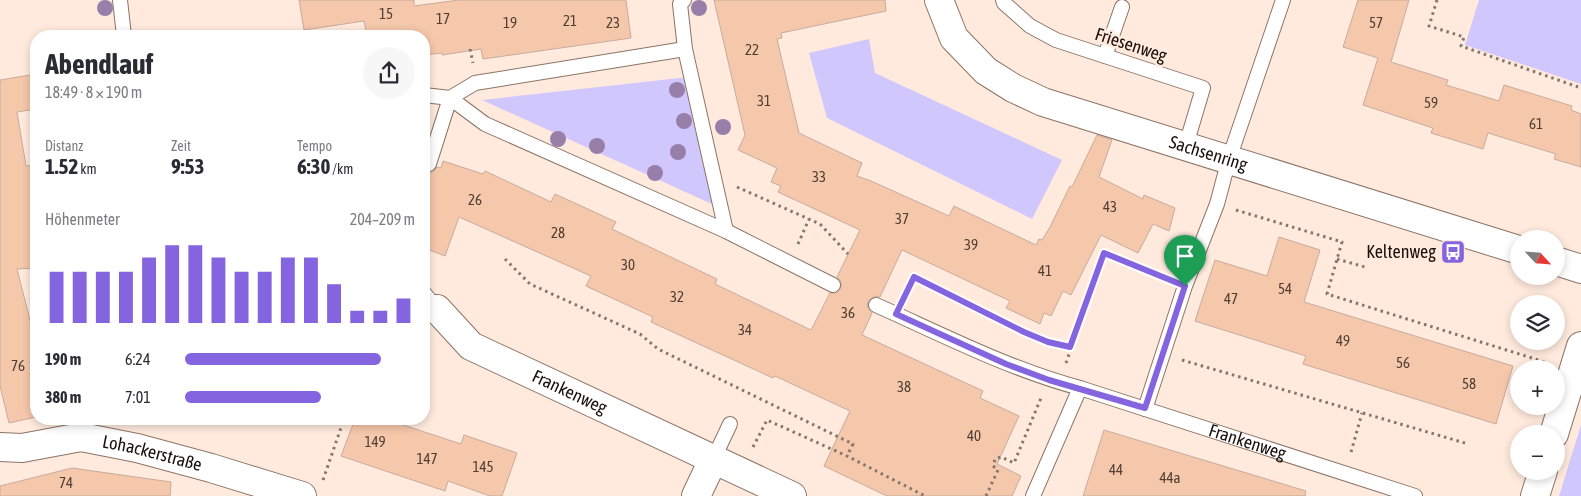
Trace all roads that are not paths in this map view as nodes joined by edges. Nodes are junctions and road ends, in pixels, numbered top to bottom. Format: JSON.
{"nodes":[{"id":1,"x":120,"y":0,"type":"edge"},
{"id":2,"x":684,"y":0,"type":"edge"},
{"id":3,"x":939,"y":0,"type":"edge"},
{"id":4,"x":1003,"y":0,"type":"edge"},
{"id":5,"x":1283,"y":0,"type":"edge"},
{"id":6,"x":1122,"y":7,"type":"dead end"},
{"id":7,"x":123,"y":30,"type":"edge"},
{"id":8,"x":685,"y":49,"type":"junction"},
{"id":9,"x":1105,"y":56,"type":"junction"},
{"id":10,"x":430,"y":96,"type":"edge"},
{"id":11,"x":450,"y":98,"type":"junction"},
{"id":12,"x":1186,"y":145,"type":"junction"},
{"id":13,"x":1229,"y":159,"type":"junction"},
{"id":14,"x":430,"y":161,"type":"edge"},
{"id":15,"x":726,"y":232,"type":"junction"},
{"id":16,"x":1510,"y":247,"type":"edge"},
{"id":17,"x":1565,"y":264,"type":"edge"},
{"id":18,"x":1581,"y":269,"type":"edge"},
{"id":19,"x":834,"y":285,"type":"dead end"},
{"id":20,"x":430,"y":301,"type":"edge"},
{"id":21,"x":876,"y":306,"type":"dead end"},
{"id":22,"x":1577,"y":358,"type":"edge"},
{"id":23,"x":1080,"y":388,"type":"junction"},
{"id":24,"x":1145,"y":408,"type":"junction"},
{"id":25,"x":730,"y":424,"type":"dead end"},
{"id":26,"x":1557,"y":425,"type":"edge"},
{"id":27,"x":0,"y":447,"type":"edge"},
{"id":28,"x":713,"y":460,"type":"junction"},
{"id":29,"x":1540,"y":480,"type":"edge"},
{"id":30,"x":311,"y":492,"type":"edge"},
{"id":31,"x":696,"y":496,"type":"edge"},
{"id":32,"x":792,"y":496,"type":"edge"},
{"id":33,"x":1033,"y":496,"type":"edge"},
{"id":34,"x":1415,"y":496,"type":"edge"},
{"id":35,"x":1535,"y":496,"type":"edge"}],
"edges":[{"from":1,"to":7,"type":"lane"},
{"from":2,"to":8,"type":"lane"},
{"from":3,"to":12,"type":"street","name":"Sachsenring"},
{"from":4,"to":9,"type":"lane","name":"Friesenweg"},
{"from":5,"to":13,"type":"lane"},
{"from":6,"to":9,"type":"lane"},
{"from":8,"to":11,"type":"lane"},
{"from":8,"to":15,"type":"lane"},
{"from":9,"to":12,"type":"lane","name":"Friesenweg"},
{"from":10,"to":11,"type":"lane"},
{"from":11,"to":14,"type":"lane"},
{"from":11,"to":15,"type":"lane"},
{"from":12,"to":13,"type":"street","name":"Sachsenring"},
{"from":13,"to":16,"type":"street","name":"Sachsenring"},
{"from":13,"to":24,"type":"lane"},
{"from":15,"to":19,"type":"lane"},
{"from":17,"to":18,"type":"street"},
{"from":20,"to":28,"type":"street","name":"Frankenweg"},
{"from":21,"to":23,"type":"lane","name":"Frankenweg"},
{"from":22,"to":26,"type":"street"},
{"from":23,"to":24,"type":"lane","name":"Frankenweg"},
{"from":23,"to":33,"type":"lane"},
{"from":24,"to":34,"type":"lane","name":"Frankenweg"},
{"from":25,"to":28,"type":"lane"},
{"from":27,"to":30,"type":"street","name":"Lohackerstraße"},
{"from":28,"to":31,"type":"street"},
{"from":28,"to":32,"type":"street","name":"Frankenweg"},
{"from":29,"to":35,"type":"street"}]}
